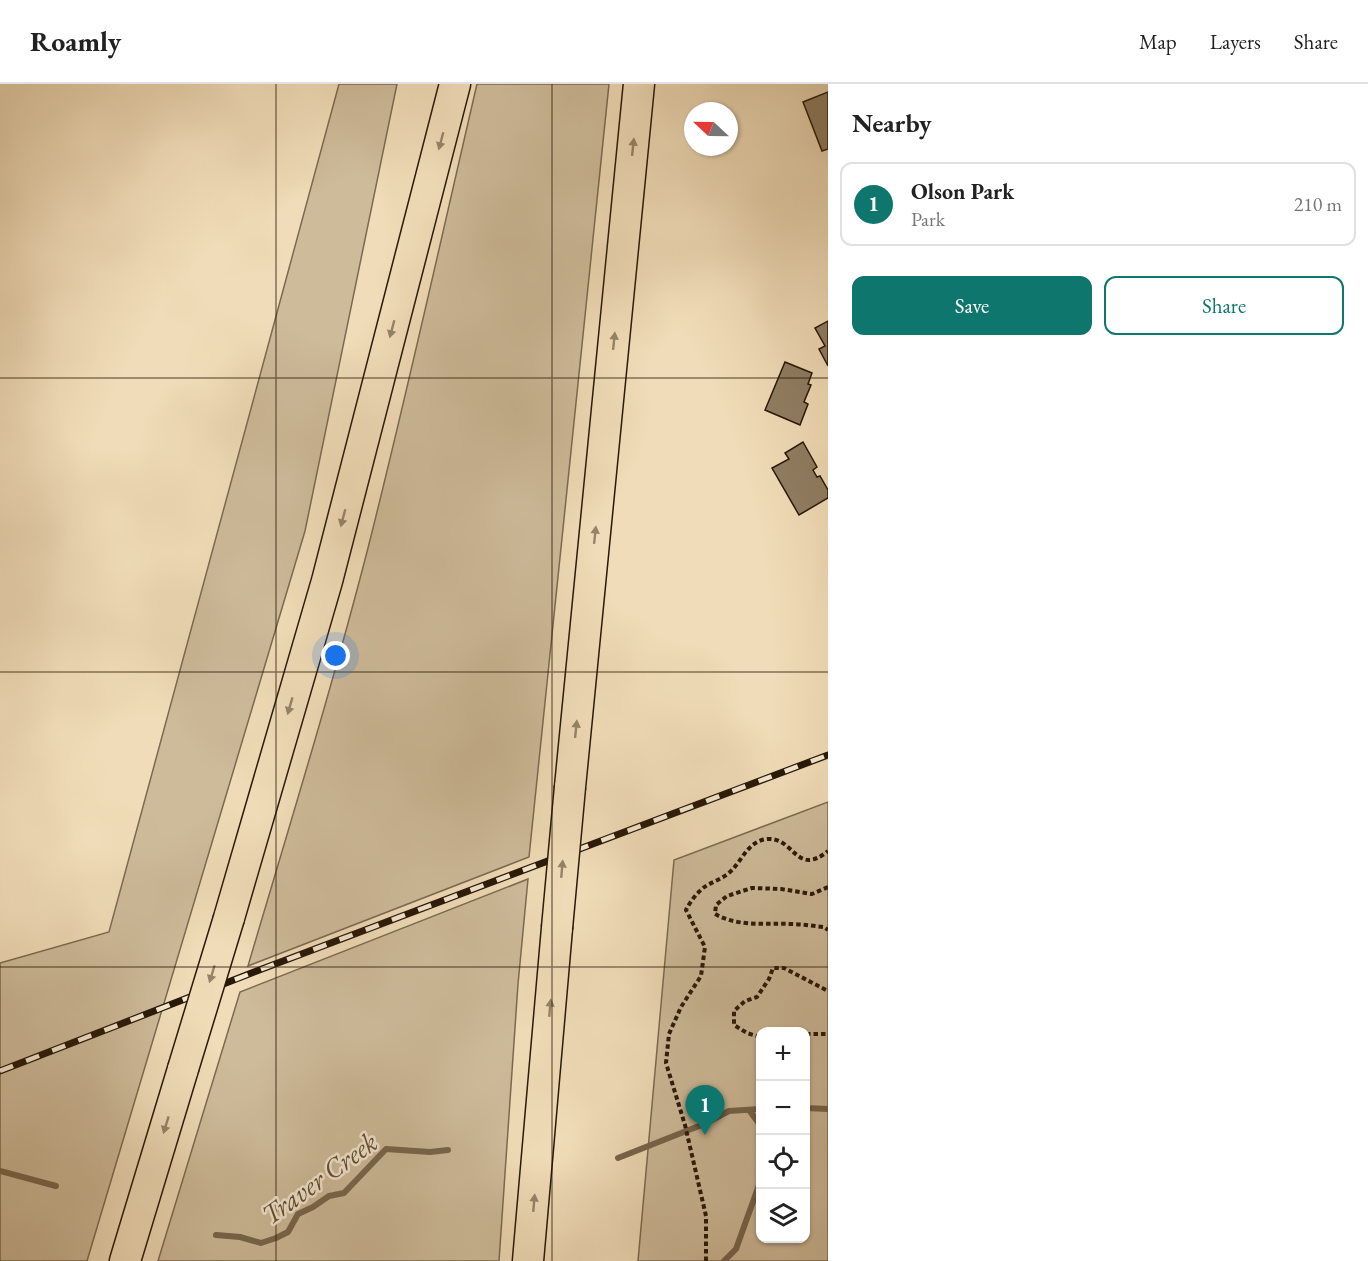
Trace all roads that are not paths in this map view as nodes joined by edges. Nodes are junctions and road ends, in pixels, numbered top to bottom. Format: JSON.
{"nodes":[{"id":1,"x":455,"y":84,"type":"edge"},
{"id":2,"x":639,"y":84,"type":"edge"},
{"id":3,"x":125,"y":1261,"type":"edge"},
{"id":4,"x":528,"y":1261,"type":"edge"}],
"edges":[{"from":1,"to":3,"type":"highway","one_way":true,"bridge":true},
{"from":4,"to":2,"type":"highway","one_way":true,"bridge":true}]}
